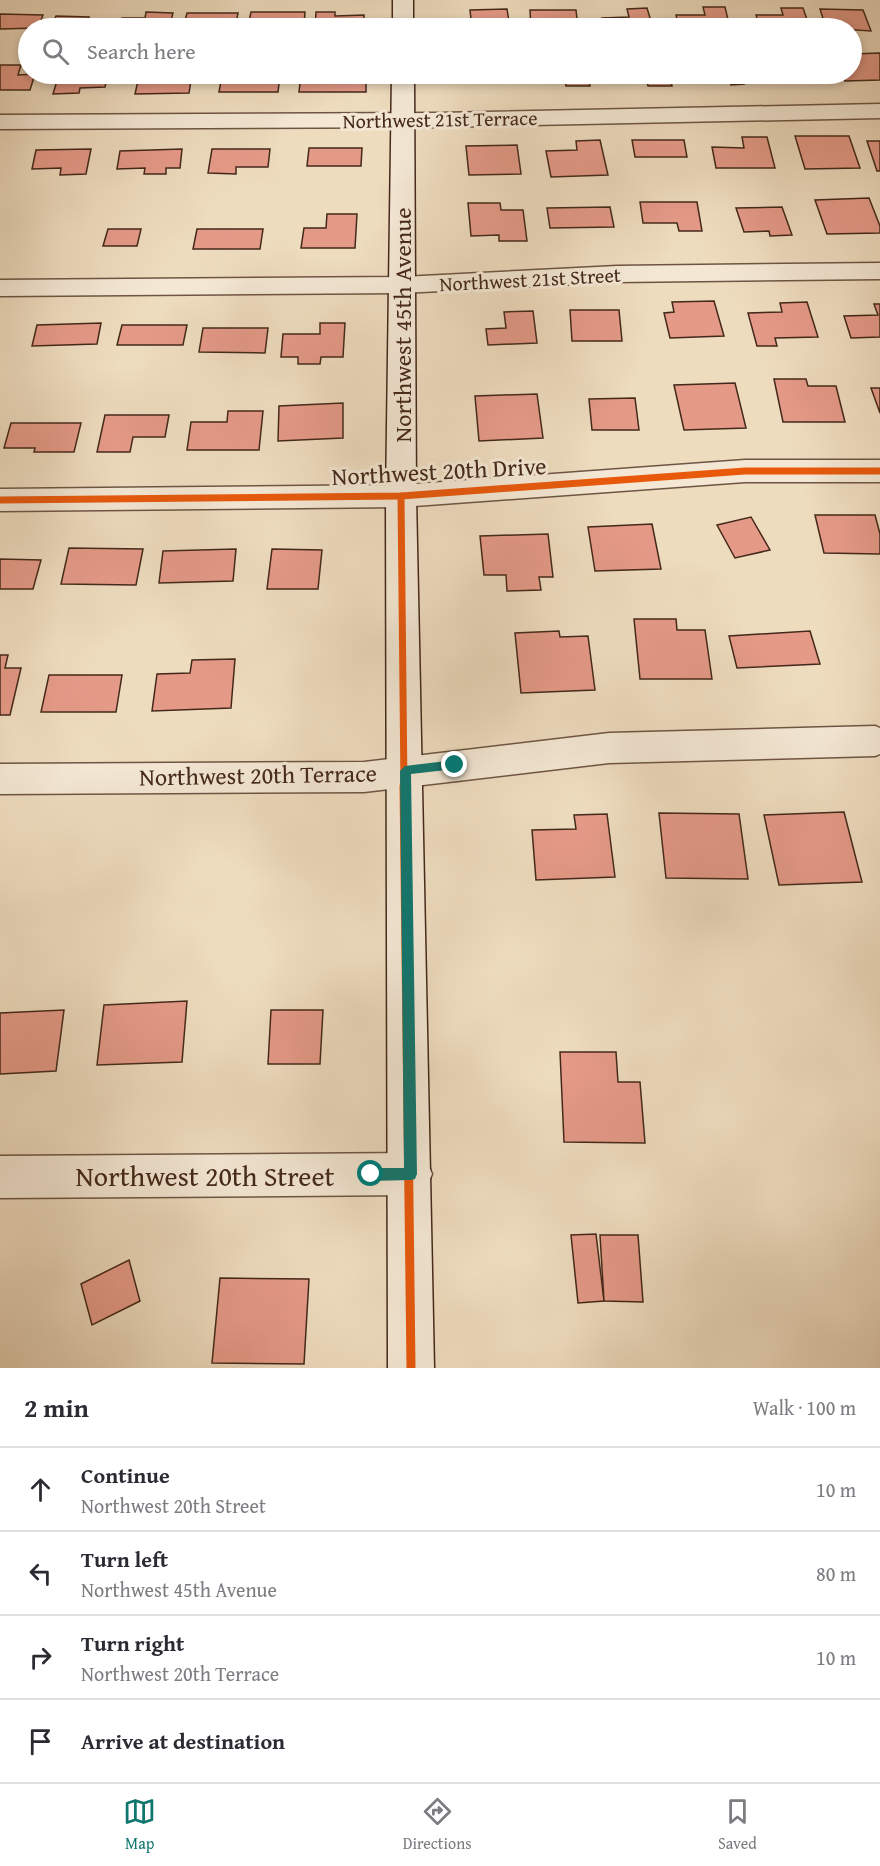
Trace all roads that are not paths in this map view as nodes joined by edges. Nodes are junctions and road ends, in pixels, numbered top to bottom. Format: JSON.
{"nodes":[{"id":1,"x":403,"y":0,"type":"edge"},
{"id":2,"x":403,"y":18,"type":"edge"},
{"id":3,"x":403,"y":84,"type":"edge"},
{"id":4,"x":880,"y":111,"type":"edge"},
{"id":5,"x":403,"y":120,"type":"junction"},
{"id":6,"x":0,"y":123,"type":"edge"},
{"id":7,"x":880,"y":271,"type":"edge"},
{"id":8,"x":402,"y":285,"type":"junction"},
{"id":9,"x":0,"y":288,"type":"edge"},
{"id":10,"x":880,"y":471,"type":"edge"},
{"id":11,"x":401,"y":495,"type":"junction"},
{"id":12,"x":0,"y":500,"type":"edge"},
{"id":13,"x":875,"y":741,"type":"dead end"},
{"id":14,"x":405,"y":771,"type":"junction"},
{"id":15,"x":0,"y":779,"type":"edge"},
{"id":16,"x":411,"y":1174,"type":"junction"},
{"id":17,"x":0,"y":1177,"type":"edge"},
{"id":18,"x":411,"y":1368,"type":"edge"}],
"edges":[{"from":1,"to":2,"type":"street"},
{"from":3,"to":5,"type":"street","name":"Northwest 45th Avenue"},
{"from":4,"to":5,"type":"street","name":"Northwest 21st Terrace"},
{"from":5,"to":6,"type":"street","name":"Northwest 21st Terrace"},
{"from":5,"to":8,"type":"street","name":"Northwest 45th Avenue"},
{"from":7,"to":8,"type":"street","name":"Northwest 21st Street"},
{"from":8,"to":9,"type":"street","name":"Northwest 21st Street"},
{"from":8,"to":11,"type":"street","name":"Northwest 45th Avenue"},
{"from":10,"to":11,"type":"street","name":"Northwest 20th Drive"},
{"from":11,"to":12,"type":"street","name":"Northwest 20th Drive"},
{"from":11,"to":14,"type":"street","name":"Northwest 45th Avenue"},
{"from":13,"to":14,"type":"street","name":"Northwest 20th Terrace"},
{"from":14,"to":15,"type":"street","name":"Northwest 20th Terrace"},
{"from":14,"to":16,"type":"street","name":"Northwest 45th Avenue"},
{"from":16,"to":17,"type":"street","name":"Northwest 20th Street"},
{"from":16,"to":18,"type":"street","name":"Northwest 45th Avenue"}]}
